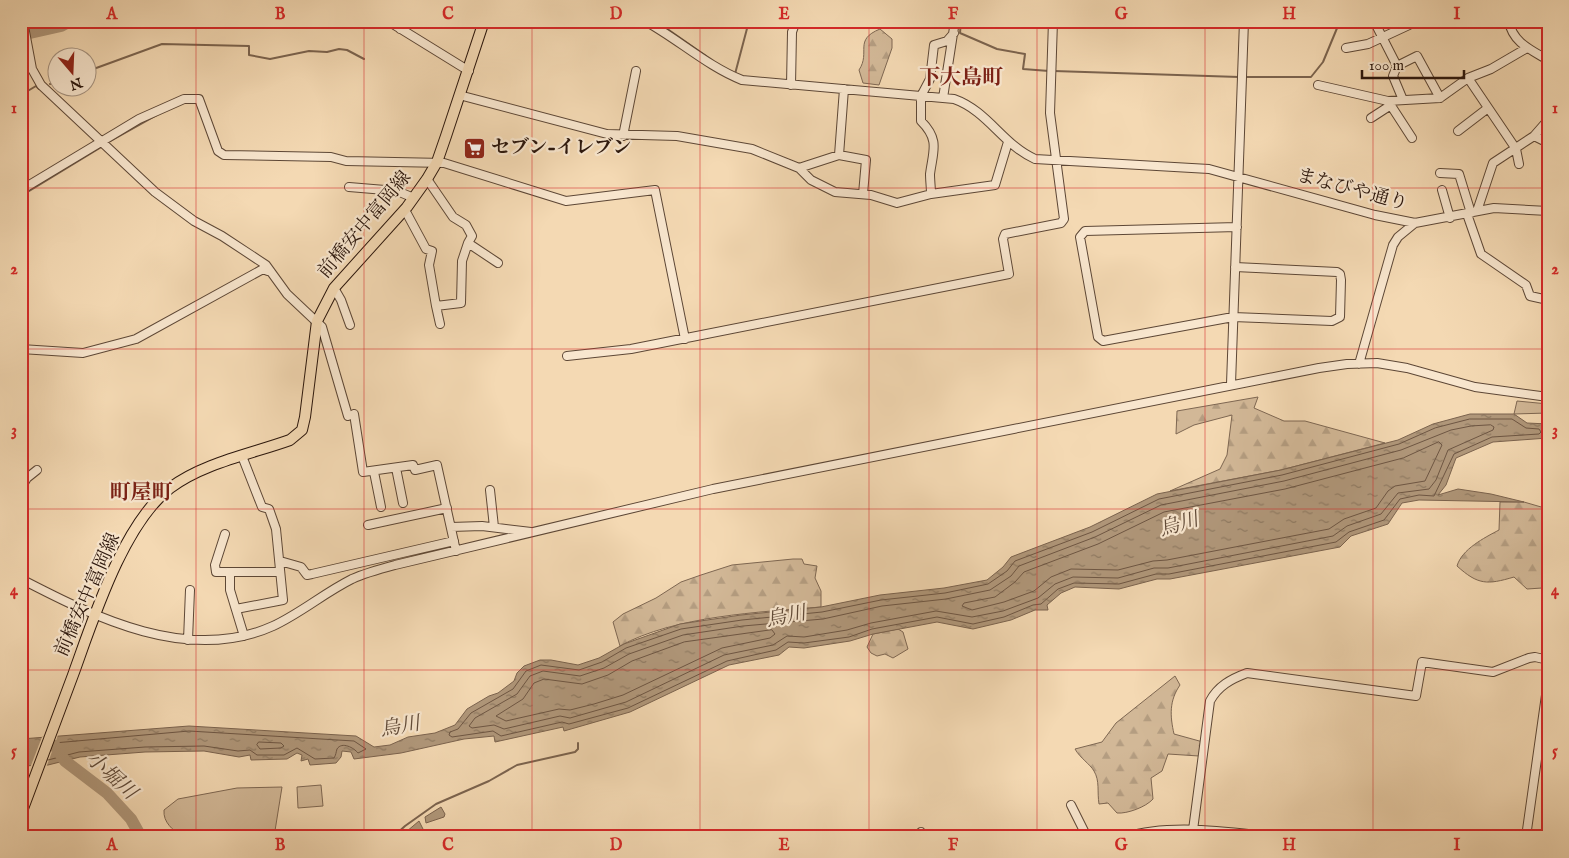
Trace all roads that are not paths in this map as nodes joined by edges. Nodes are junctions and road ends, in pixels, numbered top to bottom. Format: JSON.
{"nodes":[{"id":1,"x":23,"y":21,"type":"edge"},
{"id":2,"x":388,"y":21,"type":"edge"},
{"id":3,"x":410,"y":21,"type":"edge"},
{"id":4,"x":484,"y":21,"type":"edge"},
{"id":5,"x":645,"y":21,"type":"edge"},
{"id":6,"x":796,"y":21,"type":"edge"},
{"id":7,"x":955,"y":21,"type":"edge"},
{"id":8,"x":1053,"y":21,"type":"edge"},
{"id":9,"x":1244,"y":21,"type":"edge"},
{"id":10,"x":1374,"y":21,"type":"edge"},
{"id":11,"x":1509,"y":21,"type":"edge"},
{"id":12,"x":1409,"y":25,"type":"dead end"},
{"id":13,"x":400,"y":29,"type":"junction"},
{"id":14,"x":954,"y":33,"type":"junction"},
{"id":15,"x":1383,"y":37,"type":"junction"},
{"id":16,"x":1346,"y":48,"type":"dead end"},
{"id":17,"x":1527,"y":48,"type":"junction"},
{"id":18,"x":1548,"y":60,"type":"edge"},
{"id":19,"x":1398,"y":66,"type":"junction"},
{"id":20,"x":468,"y":71,"type":"junction"},
{"id":21,"x":636,"y":71,"type":"dead end"},
{"id":22,"x":1468,"y":78,"type":"junction"},
{"id":23,"x":1318,"y":84,"type":"dead end"},
{"id":24,"x":791,"y":85,"type":"junction"},
{"id":25,"x":844,"y":90,"type":"junction"},
{"id":26,"x":459,"y":95,"type":"junction"},
{"id":27,"x":921,"y":96,"type":"junction"},
{"id":28,"x":943,"y":98,"type":"junction"},
{"id":29,"x":1440,"y":98,"type":"junction"},
{"id":30,"x":1403,"y":100,"type":"junction"},
{"id":31,"x":1390,"y":103,"type":"junction"},
{"id":32,"x":1488,"y":108,"type":"junction"},
{"id":33,"x":1371,"y":118,"type":"dead end"},
{"id":34,"x":1548,"y":120,"type":"edge"},
{"id":35,"x":1458,"y":131,"type":"dead end"},
{"id":36,"x":623,"y":136,"type":"junction"},
{"id":37,"x":1534,"y":136,"type":"junction"},
{"id":38,"x":1412,"y":138,"type":"dead end"},
{"id":39,"x":100,"y":142,"type":"junction"},
{"id":40,"x":1008,"y":142,"type":"junction"},
{"id":41,"x":1548,"y":143,"type":"edge"},
{"id":42,"x":1516,"y":149,"type":"junction"},
{"id":43,"x":839,"y":155,"type":"junction"},
{"id":44,"x":1056,"y":160,"type":"junction"},
{"id":45,"x":437,"y":162,"type":"junction"},
{"id":46,"x":1519,"y":164,"type":"dead end"},
{"id":47,"x":799,"y":168,"type":"junction"},
{"id":48,"x":1440,"y":173,"type":"dead end"},
{"id":49,"x":1239,"y":176,"type":"junction"},
{"id":50,"x":427,"y":179,"type":"junction"},
{"id":51,"x":349,"y":187,"type":"dead end"},
{"id":52,"x":21,"y":190,"type":"edge"},
{"id":53,"x":1442,"y":190,"type":"dead end"},
{"id":54,"x":863,"y":194,"type":"junction"},
{"id":55,"x":931,"y":194,"type":"junction"},
{"id":56,"x":414,"y":198,"type":"junction"},
{"id":57,"x":405,"y":210,"type":"junction"},
{"id":58,"x":1548,"y":211,"type":"edge"},
{"id":59,"x":1472,"y":213,"type":"junction"},
{"id":60,"x":1450,"y":218,"type":"junction"},
{"id":61,"x":1415,"y":223,"type":"junction"},
{"id":62,"x":1237,"y":227,"type":"junction"},
{"id":63,"x":468,"y":243,"type":"junction"},
{"id":64,"x":498,"y":263,"type":"dead end"},
{"id":65,"x":1235,"y":267,"type":"junction"},
{"id":66,"x":268,"y":271,"type":"junction"},
{"id":67,"x":334,"y":288,"type":"junction"},
{"id":68,"x":1548,"y":300,"type":"edge"},
{"id":69,"x":436,"y":306,"type":"junction"},
{"id":70,"x":1233,"y":317,"type":"junction"},
{"id":71,"x":316,"y":321,"type":"junction"},
{"id":72,"x":440,"y":324,"type":"dead end"},
{"id":73,"x":350,"y":325,"type":"dead end"},
{"id":74,"x":685,"y":339,"type":"junction"},
{"id":75,"x":21,"y":349,"type":"edge"},
{"id":76,"x":567,"y":356,"type":"dead end"},
{"id":77,"x":1359,"y":364,"type":"junction"},
{"id":78,"x":1231,"y":384,"type":"junction"},
{"id":79,"x":1548,"y":397,"type":"edge"},
{"id":80,"x":242,"y":456,"type":"junction"},
{"id":81,"x":396,"y":468,"type":"junction"},
{"id":82,"x":37,"y":470,"type":"dead end"},
{"id":83,"x":374,"y":472,"type":"junction"},
{"id":84,"x":24,"y":478,"type":"edge"},
{"id":85,"x":21,"y":488,"type":"edge"},
{"id":86,"x":490,"y":490,"type":"dead end"},
{"id":87,"x":403,"y":503,"type":"dead end"},
{"id":88,"x":381,"y":507,"type":"dead end"},
{"id":89,"x":447,"y":508,"type":"junction"},
{"id":90,"x":368,"y":526,"type":"dead end"},
{"id":91,"x":451,"y":527,"type":"junction"},
{"id":92,"x":494,"y":527,"type":"junction"},
{"id":93,"x":535,"y":532,"type":"junction"},
{"id":94,"x":225,"y":534,"type":"dead end"},
{"id":95,"x":454,"y":541,"type":"junction"},
{"id":96,"x":456,"y":551,"type":"junction"},
{"id":97,"x":280,"y":561,"type":"junction"},
{"id":98,"x":230,"y":572,"type":"junction"},
{"id":99,"x":280,"y":572,"type":"junction"},
{"id":100,"x":21,"y":580,"type":"edge"},
{"id":101,"x":190,"y":590,"type":"dead end"},
{"id":102,"x":236,"y":609,"type":"junction"},
{"id":103,"x":95,"y":614,"type":"junction"},
{"id":104,"x":244,"y":636,"type":"junction"},
{"id":105,"x":188,"y":640,"type":"junction"},
{"id":106,"x":1548,"y":660,"type":"edge"},
{"id":107,"x":1548,"y":681,"type":"edge"},
{"id":108,"x":1071,"y":805,"type":"dead end"},
{"id":109,"x":21,"y":814,"type":"edge"},
{"id":110,"x":1193,"y":830,"type":"junction"},
{"id":111,"x":1237,"y":834,"type":"edge"},
{"id":112,"x":1087,"y":837,"type":"edge"},
{"id":113,"x":1126,"y":837,"type":"edge"},
{"id":114,"x":1275,"y":837,"type":"edge"},
{"id":115,"x":1526,"y":837,"type":"edge"}],
"edges":[{"from":1,"to":39,"type":"street"},
{"from":2,"to":13,"type":"street"},
{"from":3,"to":13,"type":"street"},
{"from":4,"to":20,"type":"main road","name":"前橋安中富岡線"},
{"from":5,"to":24,"type":"street","name":"まなびや通り"},
{"from":6,"to":24,"type":"street"},
{"from":7,"to":14,"type":"street"},
{"from":8,"to":44,"type":"street"},
{"from":9,"to":49,"type":"street"},
{"from":10,"to":15,"type":"street"},
{"from":11,"to":17,"type":"street"},
{"from":12,"to":15,"type":"street"},
{"from":13,"to":20,"type":"street"},
{"from":14,"to":27,"type":"street"},
{"from":14,"to":28,"type":"street"},
{"from":15,"to":16,"type":"street"},
{"from":15,"to":19,"type":"street"},
{"from":17,"to":18,"type":"street"},
{"from":17,"to":22,"type":"street"},
{"from":19,"to":29,"type":"street"},
{"from":19,"to":30,"type":"street"},
{"from":20,"to":26,"type":"main road","name":"前橋安中富岡線"},
{"from":21,"to":36,"type":"street"},
{"from":22,"to":29,"type":"street"},
{"from":22,"to":32,"type":"street"},
{"from":23,"to":31,"type":"street"},
{"from":24,"to":25,"type":"street","name":"まなびや通り"},
{"from":25,"to":27,"type":"street","name":"まなびや通り"},
{"from":25,"to":43,"type":"street"},
{"from":26,"to":36,"type":"street"},
{"from":26,"to":45,"type":"main road","name":"前橋安中富岡線"},
{"from":27,"to":28,"type":"street","name":"まなびや通り"},
{"from":27,"to":55,"type":"street"},
{"from":28,"to":40,"type":"street","name":"まなびや通り"},
{"from":29,"to":30,"type":"street"},
{"from":30,"to":31,"type":"street"},
{"from":31,"to":33,"type":"street"},
{"from":31,"to":38,"type":"street"},
{"from":32,"to":35,"type":"street"},
{"from":32,"to":42,"type":"street"},
{"from":34,"to":37,"type":"street"},
{"from":36,"to":47,"type":"street"},
{"from":37,"to":41,"type":"street"},
{"from":37,"to":42,"type":"street"},
{"from":39,"to":45,"type":"street"},
{"from":39,"to":52,"type":"street"},
{"from":39,"to":66,"type":"street"},
{"from":40,"to":44,"type":"street","name":"まなびや通り"},
{"from":40,"to":55,"type":"street"},
{"from":42,"to":46,"type":"street"},
{"from":42,"to":59,"type":"street"},
{"from":43,"to":47,"type":"street"},
{"from":43,"to":54,"type":"street"},
{"from":44,"to":49,"type":"street","name":"まなびや通り"},
{"from":44,"to":74,"type":"street"},
{"from":45,"to":50,"type":"main road","name":"前橋安中富岡線"},
{"from":45,"to":74,"type":"street"},
{"from":47,"to":54,"type":"street"},
{"from":48,"to":59,"type":"street"},
{"from":49,"to":61,"type":"street","name":"まなびや通り"},
{"from":49,"to":62,"type":"street"},
{"from":50,"to":56,"type":"main road","name":"前橋安中富岡線"},
{"from":50,"to":63,"type":"street"},
{"from":51,"to":56,"type":"street"},
{"from":53,"to":60,"type":"street"},
{"from":54,"to":55,"type":"street"},
{"from":56,"to":57,"type":"main road","name":"前橋安中富岡線"},
{"from":57,"to":67,"type":"main road","name":"前橋安中富岡線"},
{"from":57,"to":69,"type":"street"},
{"from":58,"to":59,"type":"street","name":"まなびや通り"},
{"from":59,"to":60,"type":"street","name":"まなびや通り"},
{"from":59,"to":68,"type":"street"},
{"from":60,"to":61,"type":"street","name":"まなびや通り"},
{"from":61,"to":77,"type":"street"},
{"from":62,"to":65,"type":"street"},
{"from":62,"to":70,"type":"street"},
{"from":63,"to":64,"type":"street"},
{"from":63,"to":69,"type":"street"},
{"from":65,"to":70,"type":"street"},
{"from":65,"to":70,"type":"street"},
{"from":66,"to":71,"type":"street"},
{"from":66,"to":75,"type":"street"},
{"from":67,"to":71,"type":"main road","name":"前橋安中富岡線"},
{"from":67,"to":73,"type":"street"},
{"from":69,"to":72,"type":"street"},
{"from":70,"to":78,"type":"street"},
{"from":71,"to":80,"type":"main road","name":"前橋安中富岡線"},
{"from":71,"to":83,"type":"street"},
{"from":74,"to":76,"type":"street"},
{"from":77,"to":78,"type":"street"},
{"from":77,"to":79,"type":"street"},
{"from":78,"to":93,"type":"street"},
{"from":80,"to":97,"type":"street"},
{"from":80,"to":103,"type":"main road","name":"前橋安中富岡線"},
{"from":81,"to":83,"type":"street"},
{"from":81,"to":87,"type":"street"},
{"from":81,"to":89,"type":"street"},
{"from":82,"to":84,"type":"street"},
{"from":83,"to":88,"type":"street"},
{"from":84,"to":85,"type":"street"},
{"from":86,"to":92,"type":"street"},
{"from":89,"to":90,"type":"street"},
{"from":89,"to":91,"type":"street"},
{"from":91,"to":92,"type":"street"},
{"from":91,"to":95,"type":"street"},
{"from":92,"to":93,"type":"street"},
{"from":93,"to":96,"type":"street"},
{"from":94,"to":98,"type":"street"},
{"from":95,"to":96,"type":"street"},
{"from":95,"to":97,"type":"street"},
{"from":96,"to":104,"type":"street"},
{"from":97,"to":99,"type":"street"},
{"from":98,"to":99,"type":"street"},
{"from":98,"to":102,"type":"street"},
{"from":99,"to":102,"type":"street"},
{"from":100,"to":103,"type":"street"},
{"from":101,"to":105,"type":"street"},
{"from":102,"to":104,"type":"street"},
{"from":103,"to":105,"type":"street"},
{"from":103,"to":109,"type":"main road","name":"前橋安中富岡線"},
{"from":104,"to":105,"type":"street"},
{"from":106,"to":110,"type":"street"},
{"from":107,"to":115,"type":"street"},
{"from":108,"to":112,"type":"street"},
{"from":110,"to":111,"type":"street"},
{"from":110,"to":113,"type":"street"},
{"from":111,"to":114,"type":"street"}]}
